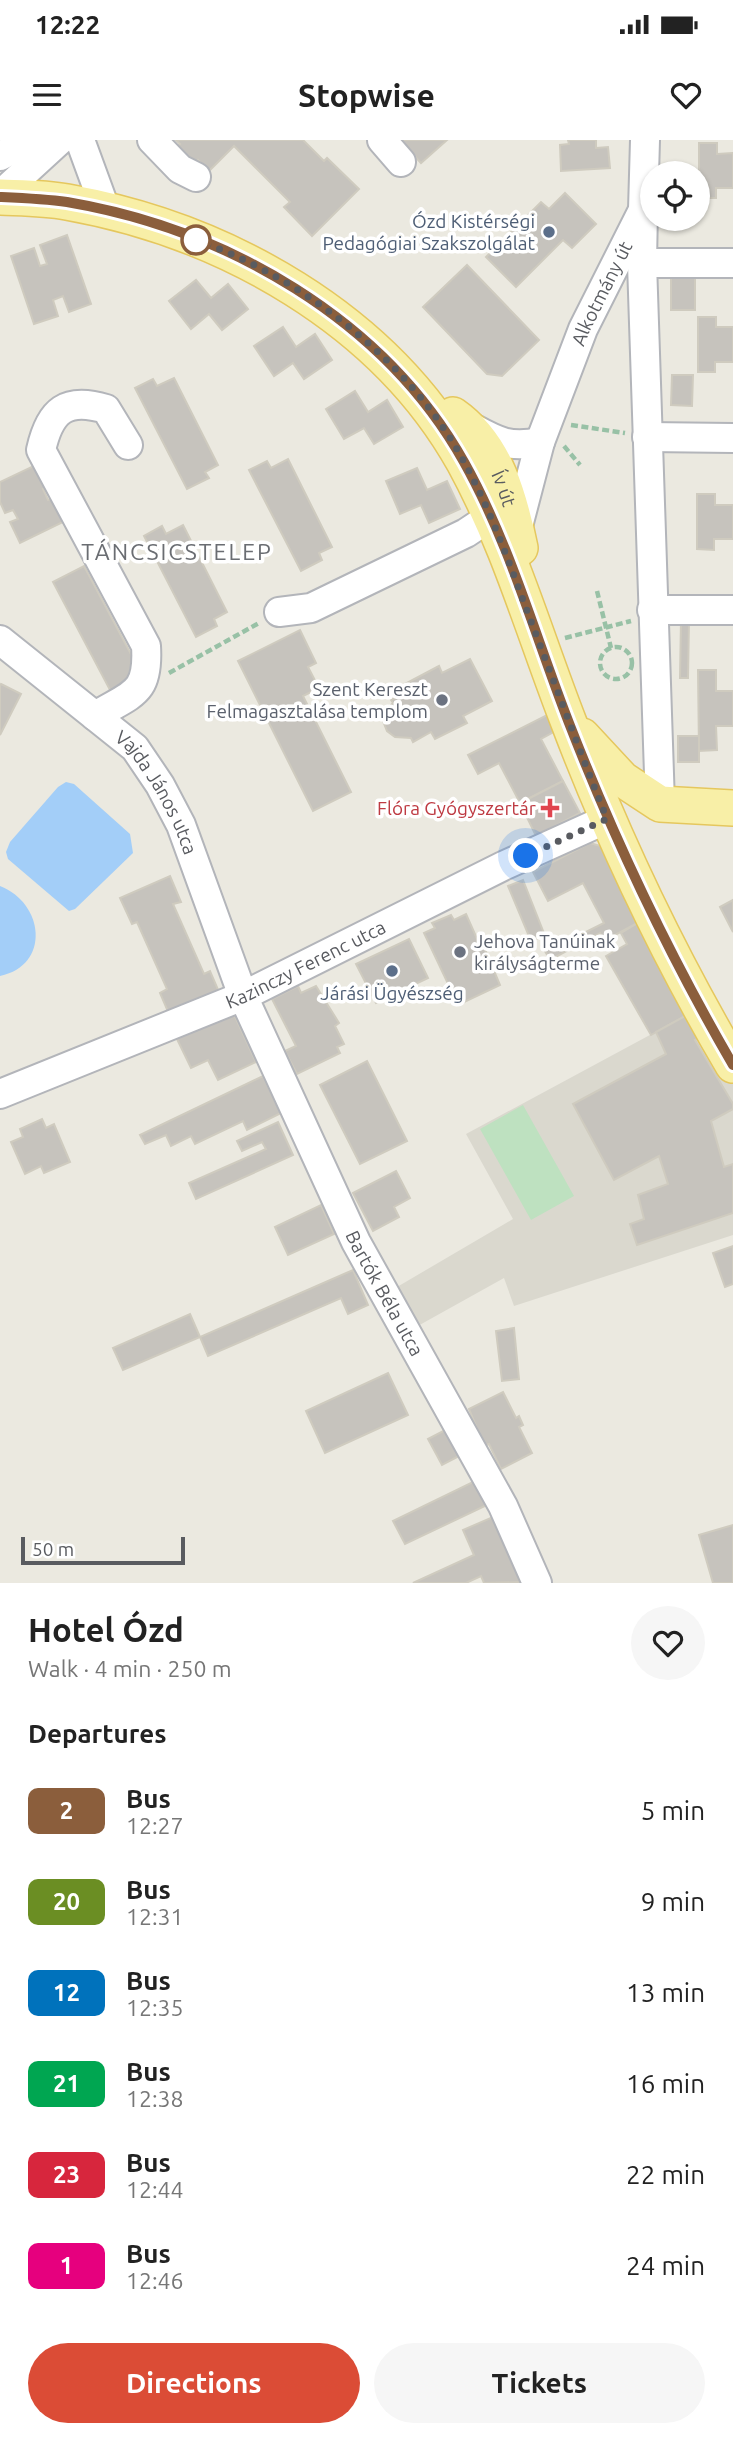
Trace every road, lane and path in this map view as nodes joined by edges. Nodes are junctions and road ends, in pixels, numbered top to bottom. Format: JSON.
{"nodes":[{"id":1,"x":32,"y":140,"type":"edge"},
{"id":2,"x":60,"y":140,"type":"edge"},
{"id":3,"x":80,"y":140,"type":"edge"},
{"id":4,"x":152,"y":140,"type":"edge"},
{"id":5,"x":382,"y":140,"type":"edge"},
{"id":6,"x":645,"y":140,"type":"edge"},
{"id":7,"x":0,"y":156,"type":"edge"},
{"id":8,"x":644,"y":161,"type":"edge"},
{"id":9,"x":401,"y":162,"type":"dead end"},
{"id":10,"x":197,"y":177,"type":"dead end"},
{"id":11,"x":0,"y":196,"type":"edge"},
{"id":12,"x":106,"y":211,"type":"junction"},
{"id":13,"x":640,"y":216,"type":"edge"},
{"id":14,"x":643,"y":231,"type":"edge"},
{"id":15,"x":642,"y":263,"type":"junction"},
{"id":16,"x":733,"y":263,"type":"edge"},
{"id":17,"x":414,"y":389,"type":"junction"},
{"id":18,"x":466,"y":425,"type":"junction"},
{"id":19,"x":552,"y":429,"type":"junction"},
{"id":20,"x":646,"y":437,"type":"junction"},
{"id":21,"x":733,"y":438,"type":"edge"},
{"id":22,"x":128,"y":445,"type":"dead end"},
{"id":23,"x":580,"y":465,"type":"dead end"},
{"id":24,"x":505,"y":508,"type":"junction"},
{"id":25,"x":597,"y":590,"type":"dead end"},
{"id":26,"x":733,"y":610,"type":"edge"},
{"id":27,"x":279,"y":612,"type":"joint"},
{"id":28,"x":652,"y":612,"type":"junction"},
{"id":29,"x":606,"y":627,"type":"junction"},
{"id":30,"x":0,"y":634,"type":"edge"},
{"id":31,"x":611,"y":648,"type":"junction"},
{"id":32,"x":557,"y":651,"type":"junction"},
{"id":33,"x":140,"y":688,"type":"junction"},
{"id":34,"x":95,"y":716,"type":"junction"},
{"id":35,"x":568,"y":720,"type":"junction"},
{"id":36,"x":660,"y":804,"type":"junction"},
{"id":37,"x":733,"y":808,"type":"edge"},
{"id":38,"x":607,"y":819,"type":"junction"},
{"id":39,"x":243,"y":996,"type":"junction"},
{"id":40,"x":733,"y":1065,"type":"edge"},
{"id":41,"x":0,"y":1094,"type":"edge"},
{"id":42,"x":537,"y":1583,"type":"edge"}],
"edges":[{"from":1,"to":7,"type":"street"},
{"from":2,"to":11,"type":"street"},
{"from":3,"to":12,"type":"street"},
{"from":4,"to":10,"type":"street"},
{"from":5,"to":9,"type":"street"},
{"from":6,"to":8,"type":"street","name":"Alkotmány út"},
{"from":11,"to":12,"type":"main road","name":"Ív út"},
{"from":12,"to":17,"type":"main road","name":"Ív út"},
{"from":13,"to":19,"type":"street","name":"Alkotmány út"},
{"from":14,"to":15,"type":"street"},
{"from":15,"to":16,"type":"street"},
{"from":15,"to":20,"type":"street"},
{"from":17,"to":18,"type":"main road","name":"Ív út"},
{"from":17,"to":24,"type":"main road","name":"Ív út"},
{"from":18,"to":19,"type":"street"},
{"from":18,"to":24,"type":"main road","name":"Ív út"},
{"from":19,"to":20,"type":"path"},
{"from":19,"to":23,"type":"path"},
{"from":19,"to":24,"type":"street","name":"Alkotmány út"},
{"from":20,"to":21,"type":"street"},
{"from":20,"to":28,"type":"street"},
{"from":22,"to":33,"type":"street"},
{"from":24,"to":27,"type":"street"},
{"from":24,"to":32,"type":"main road","name":"Ív út"},
{"from":25,"to":29,"type":"path"},
{"from":26,"to":28,"type":"street"},
{"from":27,"to":33,"type":"path"},
{"from":28,"to":29,"type":"path"},
{"from":28,"to":36,"type":"street"},
{"from":29,"to":31,"type":"path"},
{"from":29,"to":32,"type":"path"},
{"from":30,"to":34,"type":"street","name":"Vajda János utca"},
{"from":31,"to":31,"type":"path"},
{"from":32,"to":35,"type":"main road","name":"Ív út"},
{"from":33,"to":34,"type":"street"},
{"from":34,"to":39,"type":"street","name":"Vajda János utca"},
{"from":35,"to":36,"type":"main road"},
{"from":35,"to":38,"type":"main road","name":"Ív út"},
{"from":36,"to":37,"type":"main road"},
{"from":36,"to":38,"type":"main road"},
{"from":38,"to":39,"type":"street","name":"Kazinczy Ferenc utca"},
{"from":38,"to":40,"type":"main road","name":"Ív út"},
{"from":39,"to":41,"type":"street","name":"Kazinczy Ferenc utca"},
{"from":39,"to":42,"type":"street","name":"Bartók Béla utca"}]}
